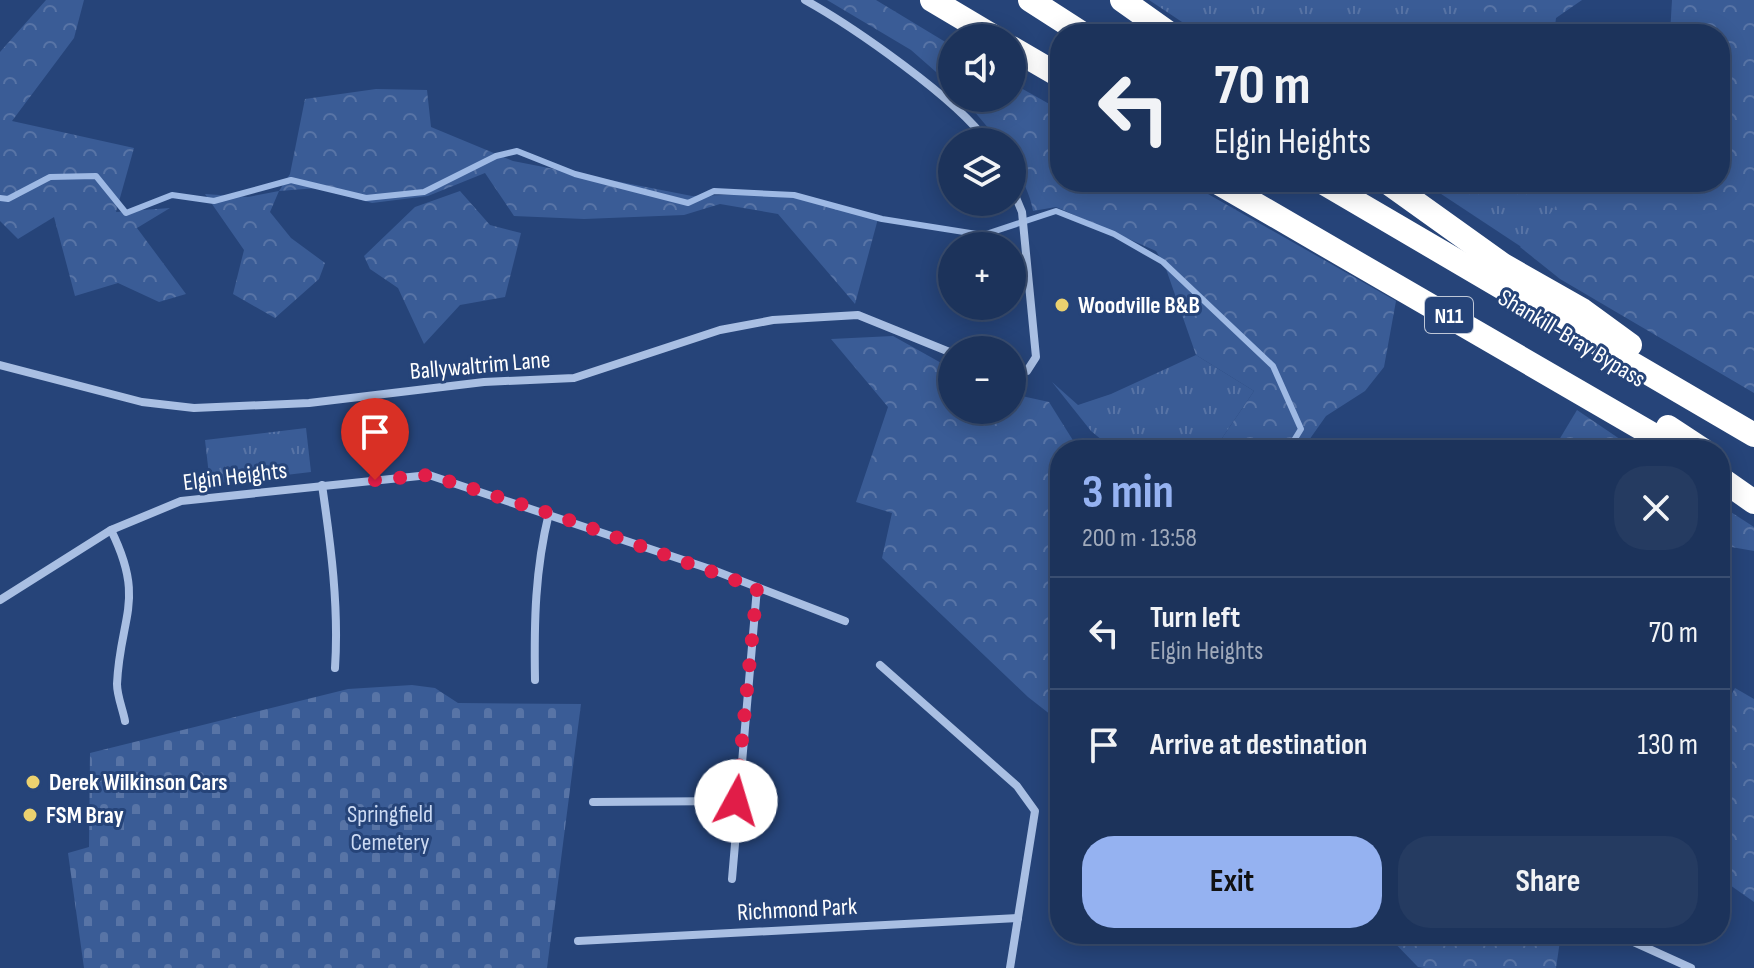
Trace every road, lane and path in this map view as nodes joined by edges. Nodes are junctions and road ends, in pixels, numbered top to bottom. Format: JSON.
{"nodes":[{"id":1,"x":805,"y":0,"type":"edge"},
{"id":2,"x":932,"y":0,"type":"edge"},
{"id":3,"x":1030,"y":0,"type":"edge"},
{"id":4,"x":1122,"y":0,"type":"edge"},
{"id":5,"x":972,"y":24,"type":"edge"},
{"id":6,"x":1067,"y":24,"type":"edge"},
{"id":7,"x":1156,"y":24,"type":"edge"},
{"id":8,"x":1026,"y":56,"type":"edge"},
{"id":9,"x":1050,"y":70,"type":"edge"},
{"id":10,"x":978,"y":128,"type":"edge"},
{"id":11,"x":1234,"y":192,"type":"edge"},
{"id":12,"x":1262,"y":192,"type":"edge"},
{"id":13,"x":1339,"y":192,"type":"edge"},
{"id":14,"x":1401,"y":192,"type":"edge"},
{"id":15,"x":1022,"y":216,"type":"edge"},
{"id":16,"x":938,"y":347,"type":"edge"},
{"id":17,"x":0,"y":365,"type":"edge"},
{"id":18,"x":1026,"y":371,"type":"edge"},
{"id":19,"x":1754,"y":434,"type":"edge"},
{"id":20,"x":1662,"y":440,"type":"edge"},
{"id":21,"x":1687,"y":440,"type":"edge"},
{"id":22,"x":1730,"y":468,"type":"edge"},
{"id":23,"x":1754,"y":484,"type":"edge"},
{"id":24,"x":322,"y":485,"type":"junction"},
{"id":25,"x":1730,"y":485,"type":"edge"},
{"id":26,"x":1754,"y":502,"type":"edge"},
{"id":27,"x":549,"y":513,"type":"junction"},
{"id":28,"x":111,"y":530,"type":"junction"},
{"id":29,"x":757,"y":588,"type":"junction"},
{"id":30,"x":0,"y":600,"type":"edge"},
{"id":31,"x":845,"y":621,"type":"dead end"},
{"id":32,"x":880,"y":665,"type":"dead end"},
{"id":33,"x":335,"y":668,"type":"dead end"},
{"id":34,"x":535,"y":680,"type":"dead end"},
{"id":35,"x":125,"y":721,"type":"dead end"},
{"id":36,"x":736,"y":801,"type":"junction"},
{"id":37,"x":593,"y":802,"type":"dead end"},
{"id":38,"x":732,"y":879,"type":"dead end"},
{"id":39,"x":1018,"y":918,"type":"junction"},
{"id":40,"x":578,"y":941,"type":"dead end"},
{"id":41,"x":1638,"y":944,"type":"edge"},
{"id":42,"x":1010,"y":968,"type":"edge"},
{"id":43,"x":1691,"y":968,"type":"edge"}],
"edges":[{"from":1,"to":10,"type":"street"},
{"from":2,"to":5,"type":"highway"},
{"from":3,"to":6,"type":"highway"},
{"from":4,"to":7,"type":"highway"},
{"from":8,"to":9,"type":"highway"},
{"from":11,"to":20,"type":"highway","number":"N11"},
{"from":12,"to":21,"type":"highway","name":"Shankill-Bray Bypass","number":"N11"},
{"from":13,"to":19,"type":"highway","name":"Shankill-Bray Bypass","number":"N11"},
{"from":14,"to":19,"type":"highway","number":"N11"},
{"from":15,"to":18,"type":"street"},
{"from":16,"to":17,"type":"street","name":"Ballywaltrim Lane"},
{"from":22,"to":23,"type":"highway"},
{"from":24,"to":27,"type":"street","name":"Elgin Heights"},
{"from":24,"to":28,"type":"street","name":"Elgin Heights"},
{"from":24,"to":33,"type":"street","name":"Elgin Heights"},
{"from":25,"to":26,"type":"highway"},
{"from":27,"to":29,"type":"street","name":"Elgin Heights"},
{"from":27,"to":34,"type":"street"},
{"from":28,"to":30,"type":"street","name":"Elgin Heights"},
{"from":28,"to":35,"type":"street"},
{"from":29,"to":31,"type":"street","name":"Elgin Heights"},
{"from":29,"to":36,"type":"street"},
{"from":32,"to":39,"type":"street"},
{"from":36,"to":37,"type":"street"},
{"from":36,"to":38,"type":"street"},
{"from":39,"to":40,"type":"street","name":"Richmond Park"},
{"from":39,"to":42,"type":"street"},
{"from":41,"to":43,"type":"street"}]}
